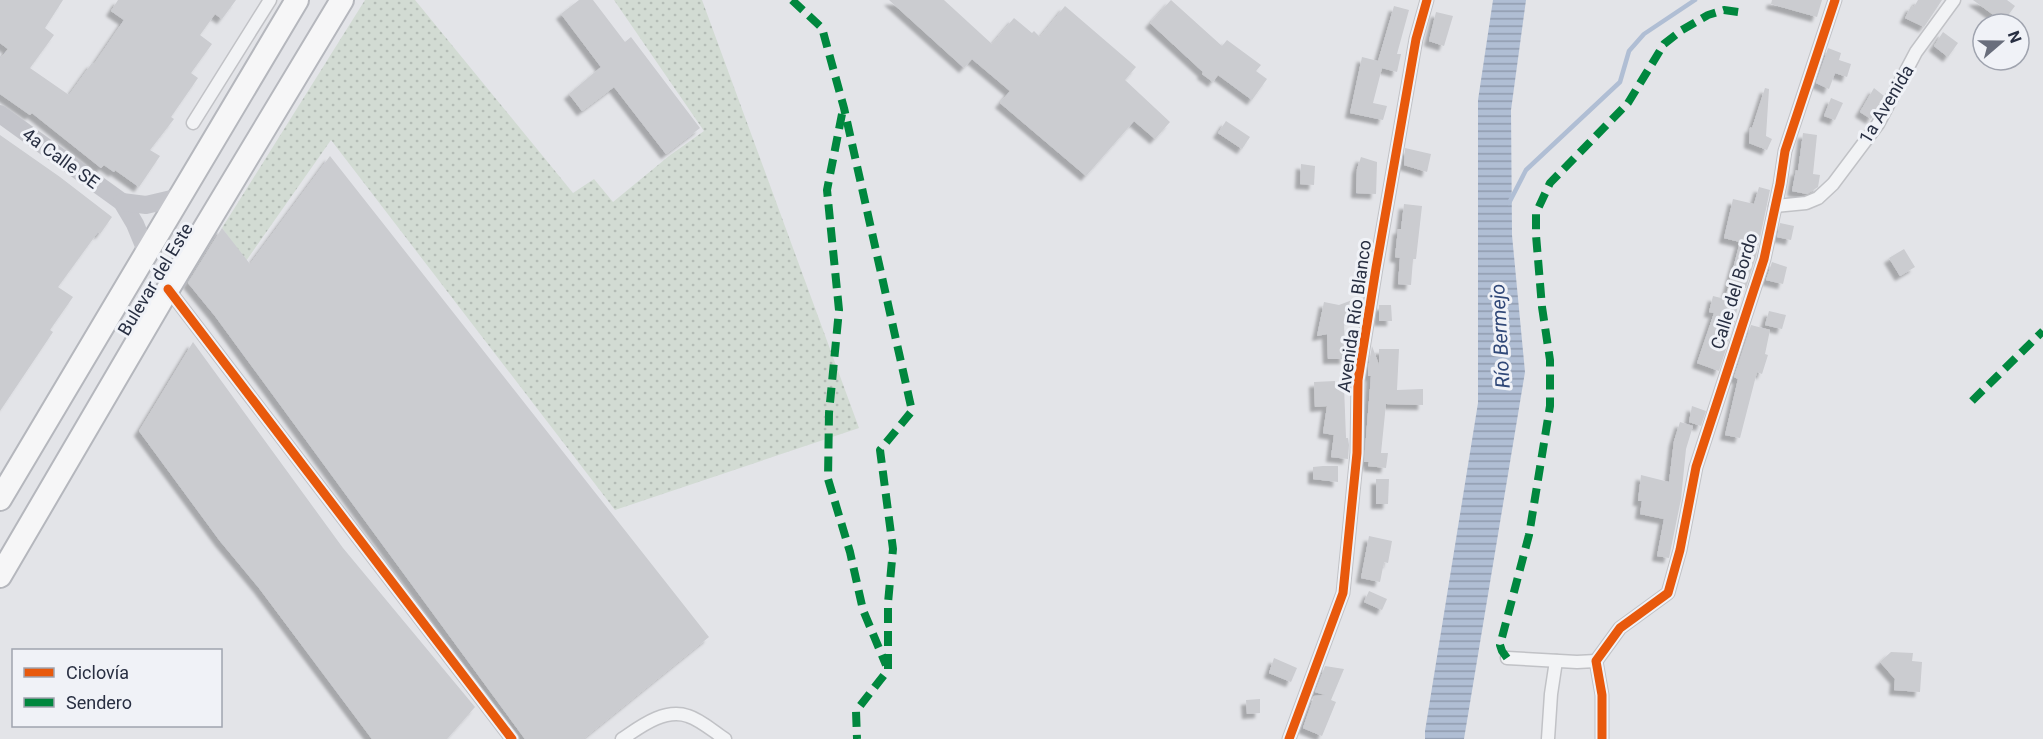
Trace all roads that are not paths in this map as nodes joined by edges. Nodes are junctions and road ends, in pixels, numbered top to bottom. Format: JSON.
{"nodes":[{"id":1,"x":270,"y":0,"type":"edge"},
{"id":2,"x":297,"y":0,"type":"edge"},
{"id":3,"x":342,"y":0,"type":"edge"},
{"id":4,"x":1427,"y":0,"type":"edge"},
{"id":5,"x":1835,"y":0,"type":"edge"},
{"id":6,"x":1954,"y":0,"type":"edge"},
{"id":7,"x":0,"y":114,"type":"edge"},
{"id":8,"x":193,"y":123,"type":"dead end"},
{"id":9,"x":180,"y":197,"type":"junction"},
{"id":10,"x":122,"y":202,"type":"junction"},
{"id":11,"x":1775,"y":206,"type":"junction"},
{"id":12,"x":147,"y":253,"type":"junction"},
{"id":13,"x":168,"y":290,"type":"junction"},
{"id":14,"x":0,"y":499,"type":"edge"},
{"id":15,"x":0,"y":576,"type":"edge"},
{"id":16,"x":1507,"y":658,"type":"dead end"},
{"id":17,"x":1556,"y":661,"type":"junction"},
{"id":18,"x":1596,"y":662,"type":"junction"},
{"id":19,"x":512,"y":739,"type":"edge"},
{"id":20,"x":622,"y":739,"type":"edge"},
{"id":21,"x":725,"y":739,"type":"edge"},
{"id":22,"x":1289,"y":739,"type":"edge"},
{"id":23,"x":1548,"y":739,"type":"edge"},
{"id":24,"x":1602,"y":739,"type":"edge"}],
"edges":[{"from":1,"to":8,"type":"street"},
{"from":2,"to":9,"type":"highway","name":"Bulevar del Este"},
{"from":3,"to":13,"type":"highway","name":"Bulevar del Este"},
{"from":4,"to":22,"type":"street","name":"Avenida Río Blanco"},
{"from":5,"to":11,"type":"street","name":"Calle del Bordo"},
{"from":6,"to":11,"type":"street","name":"1a Avenida"},
{"from":7,"to":10,"type":"street","name":"4a Calle SE"},
{"from":9,"to":10,"type":"street"},
{"from":9,"to":12,"type":"highway","name":"Bulevar del Este"},
{"from":10,"to":12,"type":"street"},
{"from":11,"to":18,"type":"street","name":"Calle del Bordo"},
{"from":12,"to":14,"type":"highway","name":"Bulevar del Este"},
{"from":13,"to":15,"type":"highway","name":"Bulevar del Este"},
{"from":13,"to":19,"type":"street"},
{"from":16,"to":17,"type":"street"},
{"from":17,"to":18,"type":"street"},
{"from":17,"to":23,"type":"street"},
{"from":18,"to":24,"type":"street"},
{"from":20,"to":21,"type":"street"}]}
